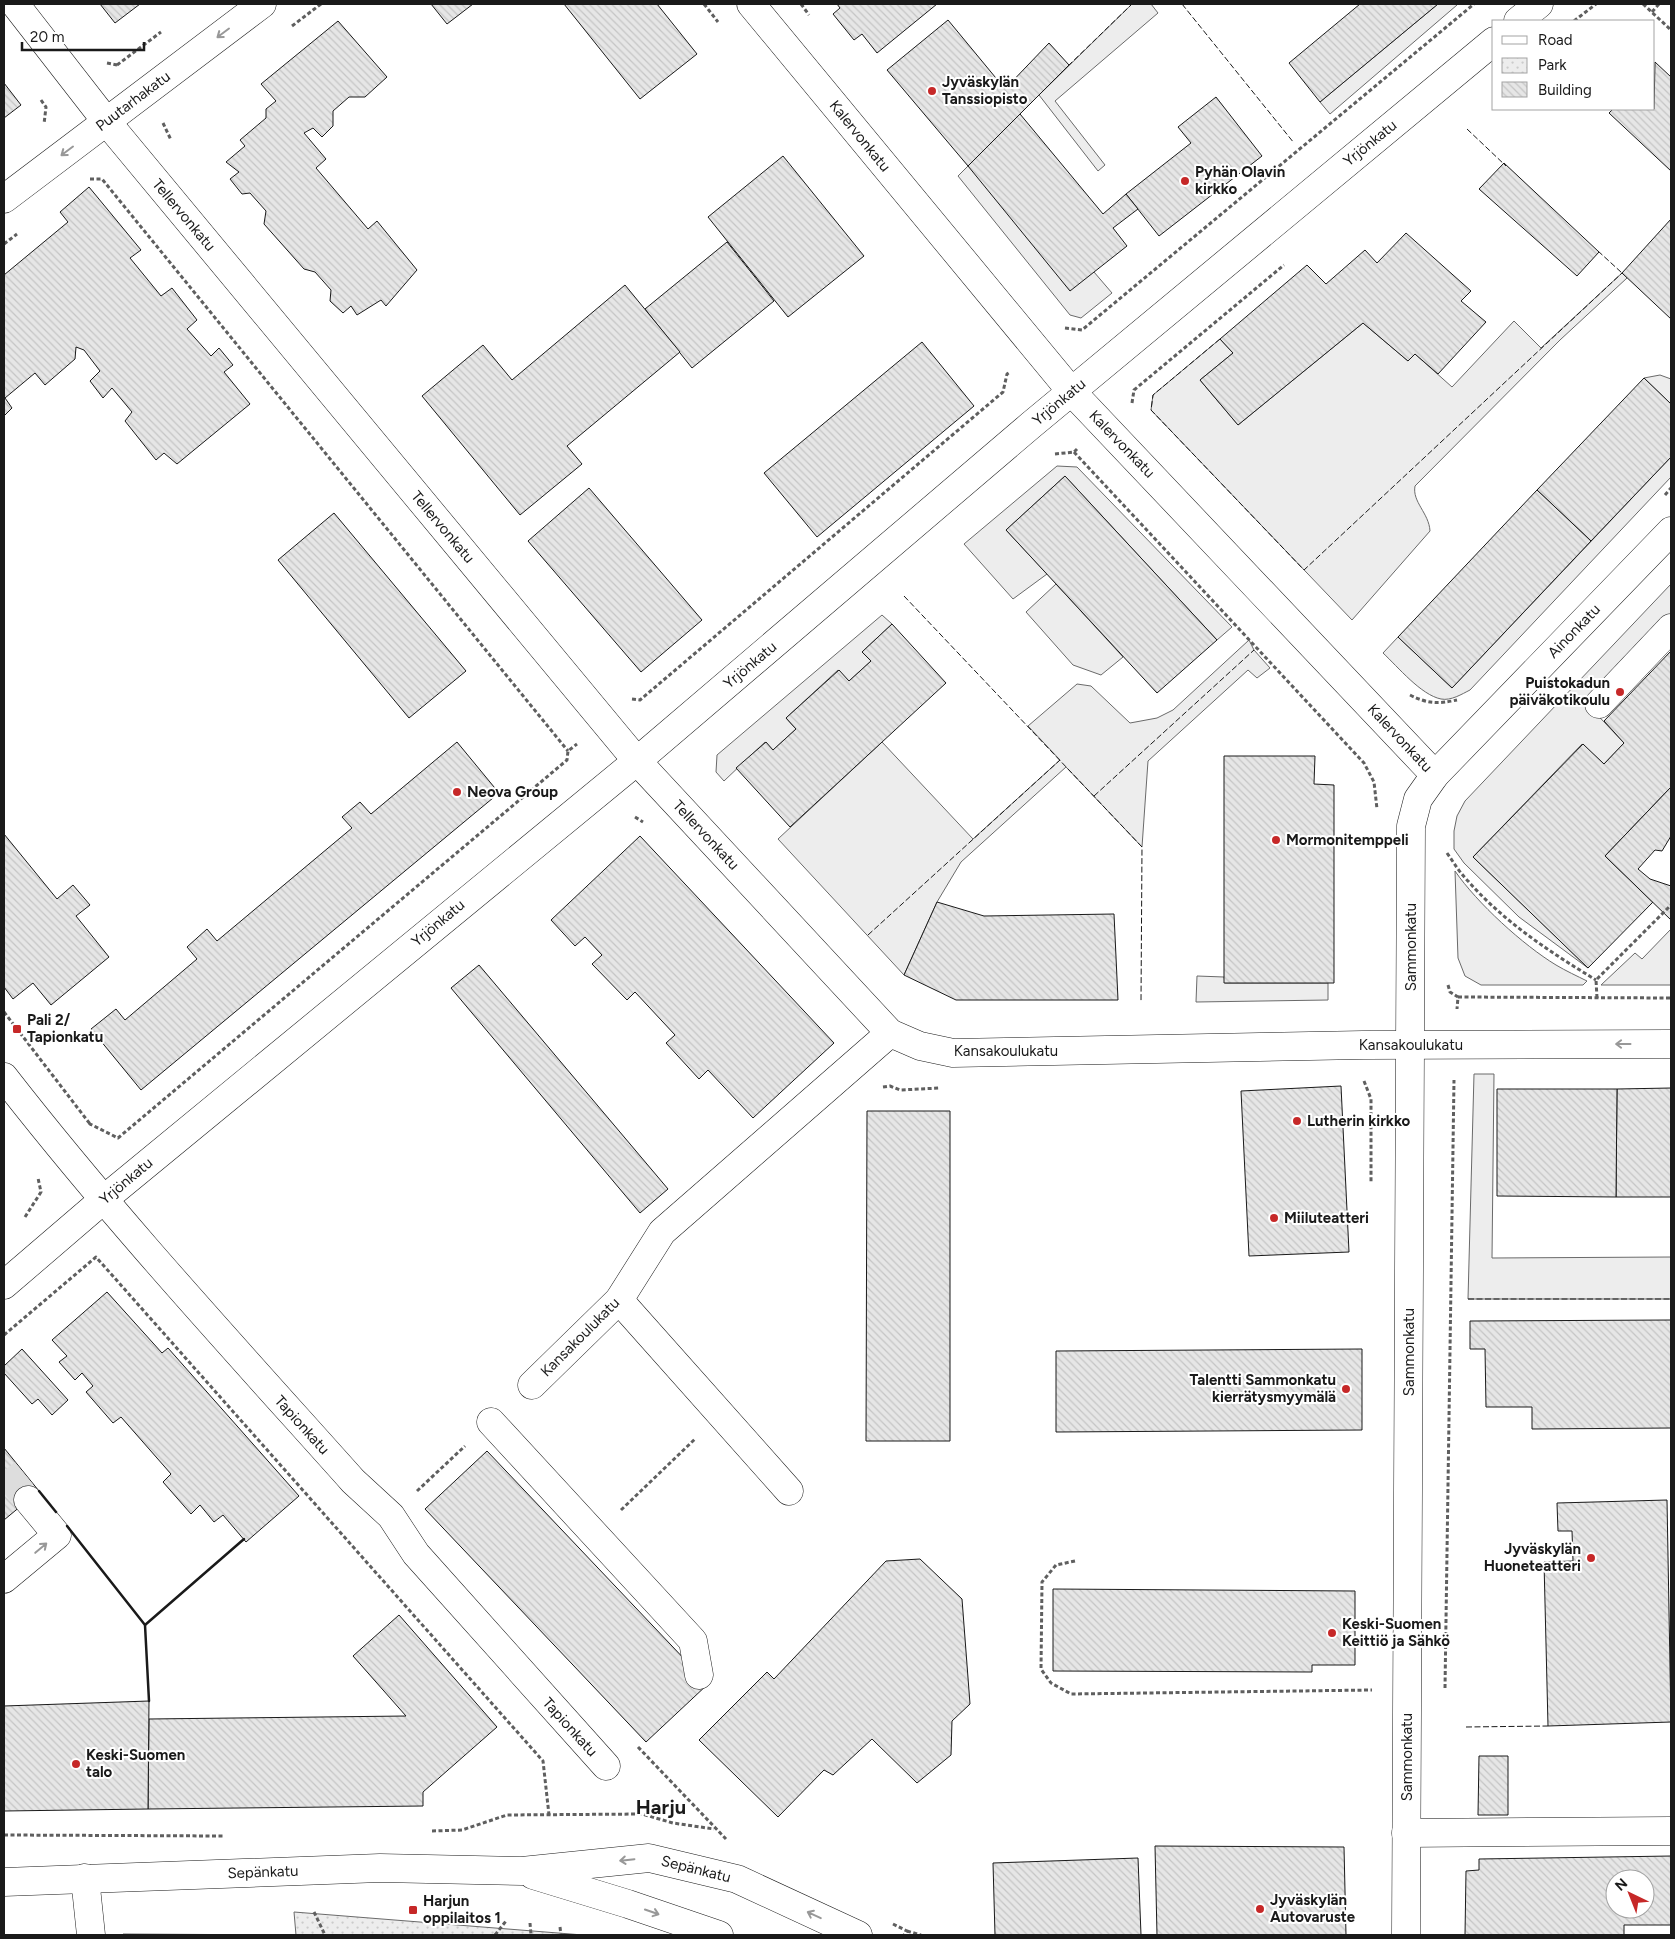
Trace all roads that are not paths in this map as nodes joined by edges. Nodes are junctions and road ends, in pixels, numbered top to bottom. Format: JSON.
{"nodes":[{"id":1,"x":14,"y":4,"type":"edge"},
{"id":2,"x":262,"y":4,"type":"edge"},
{"id":3,"x":751,"y":4,"type":"edge"},
{"id":4,"x":1539,"y":4,"type":"edge"},
{"id":5,"x":1519,"y":20,"type":"edge"},
{"id":6,"x":1492,"y":43,"type":"edge"},
{"id":7,"x":106,"y":121,"type":"junction"},
{"id":8,"x":4,"y":199,"type":"edge"},
{"id":9,"x":1071,"y":391,"type":"junction"},
{"id":10,"x":1671,"y":531,"type":"edge"},
{"id":11,"x":1671,"y":628,"type":"edge"},
{"id":12,"x":1599,"y":704,"type":"dead end"},
{"id":13,"x":637,"y":761,"type":"junction"},
{"id":14,"x":1436,"y":775,"type":"junction"},
{"id":15,"x":890,"y":1033,"type":"junction"},
{"id":16,"x":1671,"y":1044,"type":"edge"},
{"id":17,"x":1411,"y":1045,"type":"junction"},
{"id":18,"x":4,"y":1077,"type":"edge"},
{"id":19,"x":103,"y":1200,"type":"junction"},
{"id":20,"x":4,"y":1285,"type":"edge"},
{"id":21,"x":619,"y":1300,"type":"junction"},
{"id":22,"x":532,"y":1385,"type":"dead end"},
{"id":23,"x":491,"y":1422,"type":"road end"},
{"id":24,"x":789,"y":1491,"type":"dead end"},
{"id":25,"x":28,"y":1500,"type":"tunnel mouth"},
{"id":26,"x":4,"y":1579,"type":"edge"},
{"id":27,"x":699,"y":1675,"type":"dead end"},
{"id":28,"x":606,"y":1766,"type":"dead end"},
{"id":29,"x":1671,"y":1831,"type":"edge"},
{"id":30,"x":1406,"y":1833,"type":"junction"},
{"id":31,"x":522,"y":1871,"type":"junction"},
{"id":32,"x":85,"y":1878,"type":"junction"},
{"id":33,"x":4,"y":1882,"type":"edge"},
{"id":34,"x":91,"y":1935,"type":"edge"},
{"id":35,"x":719,"y":1935,"type":"edge"},
{"id":36,"x":858,"y":1935,"type":"edge"},
{"id":37,"x":1406,"y":1935,"type":"edge"}],
"edges":[{"from":1,"to":7,"type":"street","name":"Tellervonkatu"},
{"from":2,"to":7,"type":"street","name":"Puutarhakatu","one_way":true},
{"from":3,"to":9,"type":"street","name":"Kalervonkatu"},
{"from":4,"to":5,"type":"street"},
{"from":6,"to":9,"type":"street","name":"Yrjönkatu"},
{"from":7,"to":8,"type":"street","name":"Puutarhakatu","one_way":true},
{"from":7,"to":13,"type":"street","name":"Tellervonkatu"},
{"from":9,"to":13,"type":"street","name":"Yrjönkatu"},
{"from":9,"to":14,"type":"street","name":"Kalervonkatu"},
{"from":10,"to":14,"type":"street","name":"Ainonkatu"},
{"from":11,"to":12,"type":"street"},
{"from":13,"to":15,"type":"street","name":"Tellervonkatu"},
{"from":13,"to":19,"type":"street","name":"Yrjönkatu"},
{"from":14,"to":17,"type":"street","name":"Sammonkatu"},
{"from":15,"to":17,"type":"street","name":"Kansakoulukatu"},
{"from":15,"to":21,"type":"street","name":"Kansakoulukatu"},
{"from":16,"to":17,"type":"street","name":"Kansakoulukatu","one_way":true},
{"from":17,"to":30,"type":"street","name":"Sammonkatu"},
{"from":18,"to":19,"type":"street","name":"Tapionkatu"},
{"from":19,"to":20,"type":"street","name":"Yrjönkatu"},
{"from":19,"to":28,"type":"street","name":"Tapionkatu"},
{"from":21,"to":22,"type":"street","name":"Kansakoulukatu"},
{"from":21,"to":24,"type":"street"},
{"from":23,"to":27,"type":"street"},
{"from":26,"to":25,"type":"street","one_way":true},
{"from":29,"to":30,"type":"street"},
{"from":30,"to":37,"type":"street","name":"Sammonkatu"},
{"from":31,"to":32,"type":"street","name":"Sepänkatu"},
{"from":31,"to":35,"type":"street","name":"Sepänkatu","one_way":true},
{"from":36,"to":31,"type":"street","name":"Sepänkatu","one_way":true},
{"from":32,"to":33,"type":"street","name":"Sepänkatu"},
{"from":32,"to":34,"type":"street"}]}
